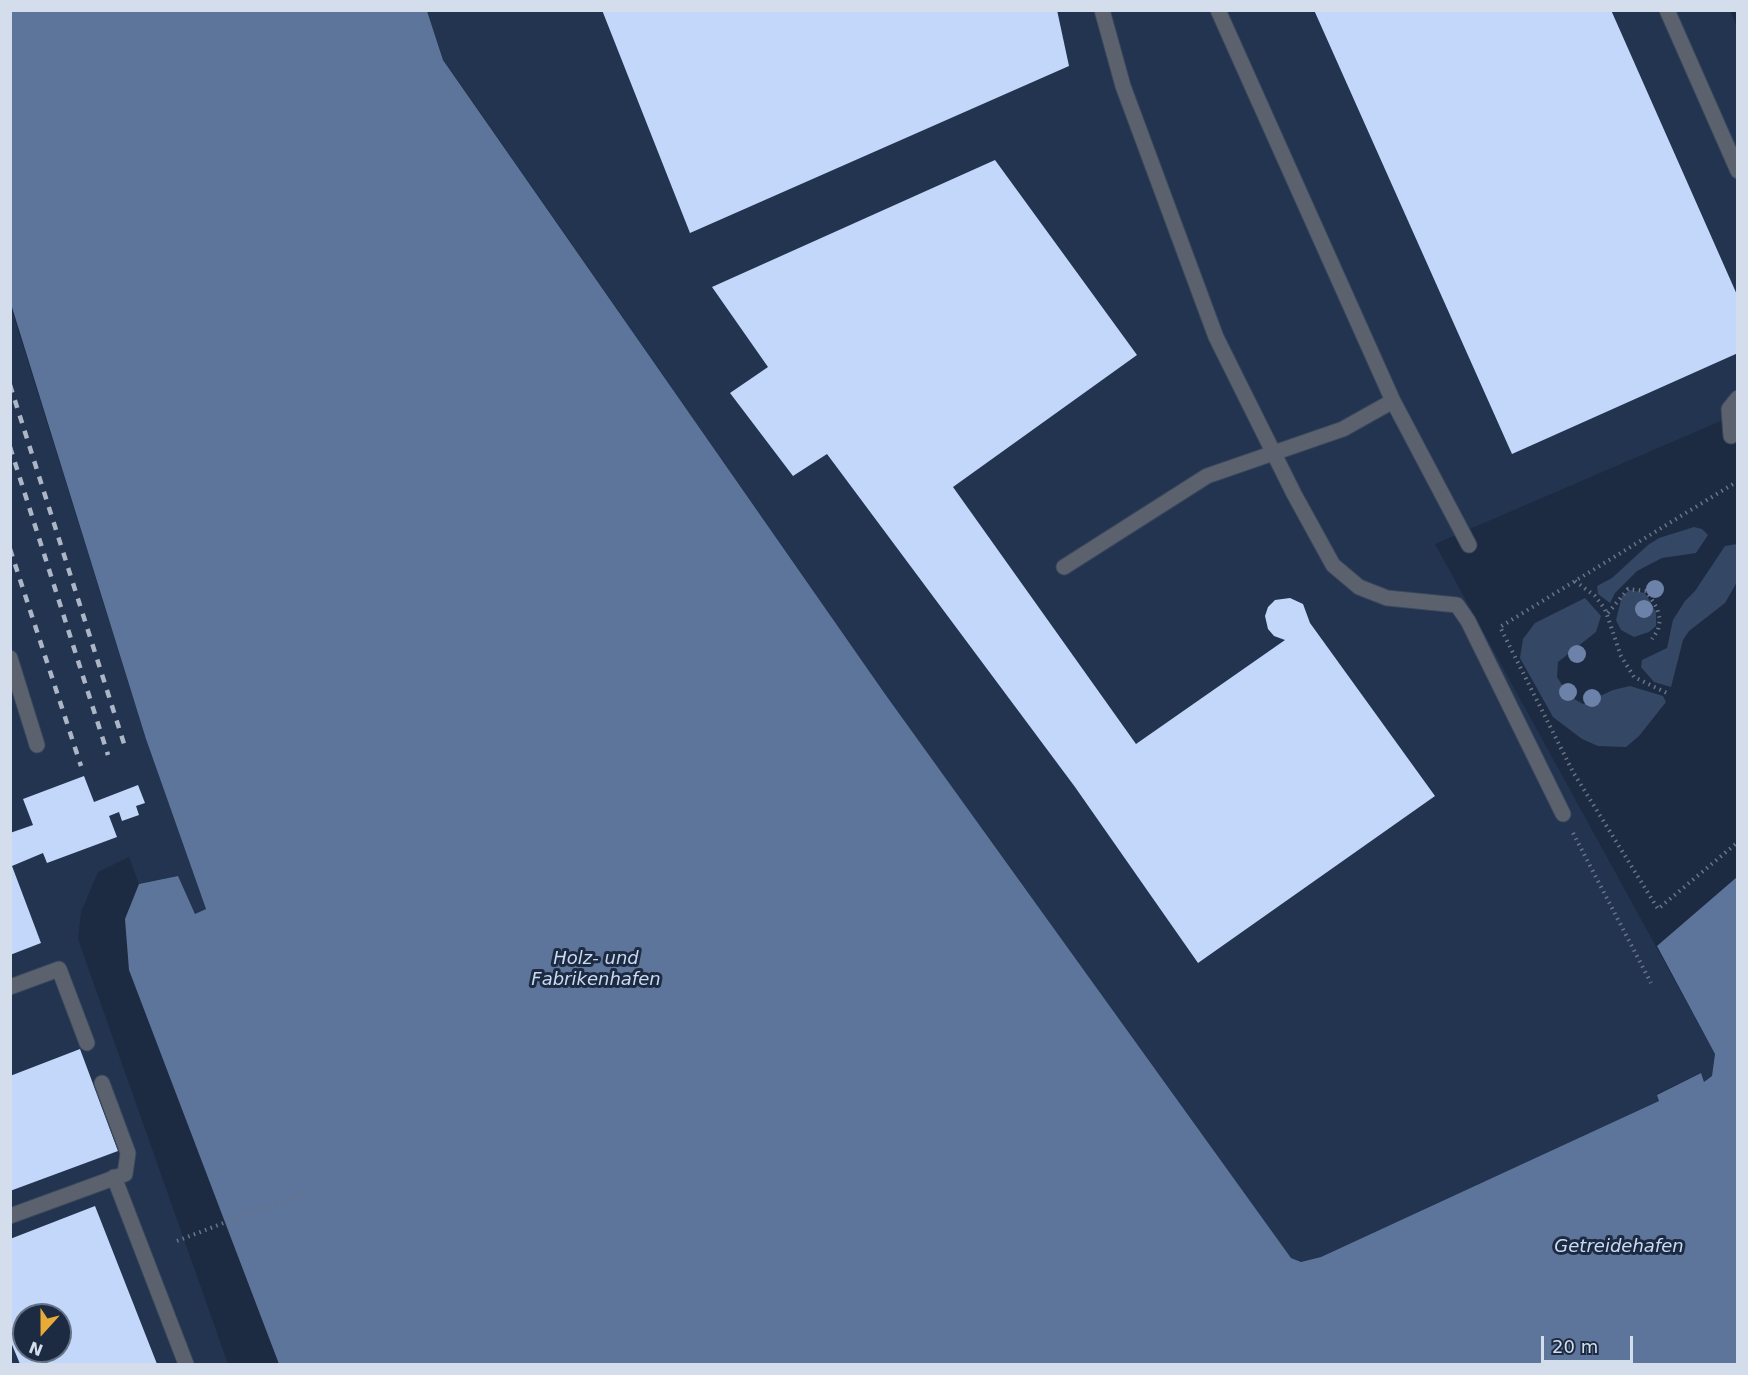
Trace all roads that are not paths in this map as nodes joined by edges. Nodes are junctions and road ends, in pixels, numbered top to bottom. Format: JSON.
{"nodes":[{"id":1,"x":1102,"y":10,"type":"edge"},
{"id":2,"x":1218,"y":10,"type":"edge"},
{"id":3,"x":1667,"y":10,"type":"edge"},
{"id":4,"x":1737,"y":171,"type":"edge"},
{"id":5,"x":1737,"y":398,"type":"edge"},
{"id":6,"x":1393,"y":401,"type":"junction"},
{"id":7,"x":1731,"y":436,"type":"dead end"},
{"id":8,"x":1273,"y":452,"type":"junction"},
{"id":9,"x":1469,"y":545,"type":"dead end"},
{"id":10,"x":1064,"y":567,"type":"dead end"},
{"id":11,"x":10,"y":658,"type":"edge"},
{"id":12,"x":37,"y":745,"type":"dead end"},
{"id":13,"x":1563,"y":814,"type":"road end"},
{"id":14,"x":10,"y":987,"type":"edge"},
{"id":15,"x":87,"y":1043,"type":"dead end"},
{"id":16,"x":102,"y":1083,"type":"dead end"},
{"id":17,"x":114,"y":1177,"type":"junction"},
{"id":18,"x":10,"y":1216,"type":"edge"},
{"id":19,"x":186,"y":1365,"type":"edge"}],
"edges":[{"from":1,"to":8,"type":"lane"},
{"from":2,"to":6,"type":"lane"},
{"from":3,"to":4,"type":"lane"},
{"from":5,"to":7,"type":"lane"},
{"from":6,"to":8,"type":"lane"},
{"from":6,"to":9,"type":"lane"},
{"from":8,"to":10,"type":"lane"},
{"from":8,"to":13,"type":"lane"},
{"from":11,"to":12,"type":"lane"},
{"from":14,"to":15,"type":"lane"},
{"from":16,"to":17,"type":"lane"},
{"from":17,"to":18,"type":"lane"},
{"from":17,"to":19,"type":"lane"}]}
